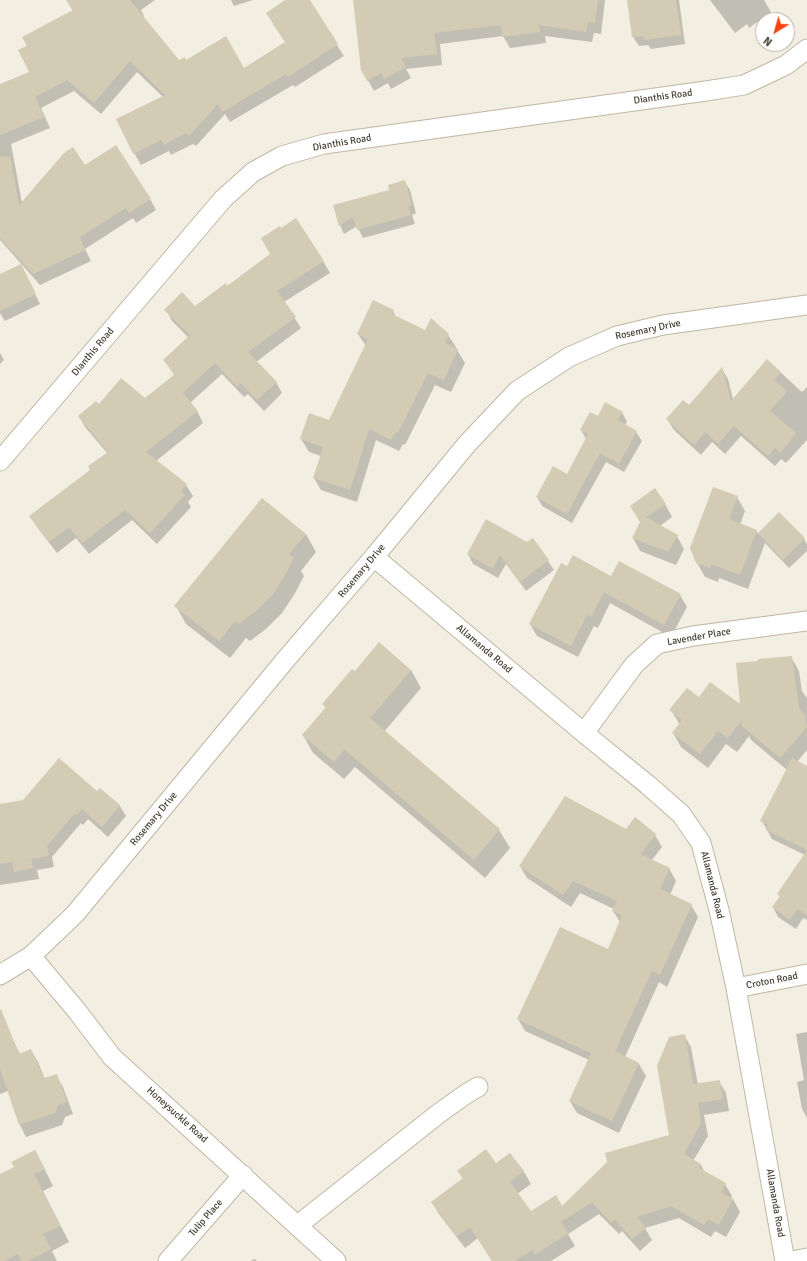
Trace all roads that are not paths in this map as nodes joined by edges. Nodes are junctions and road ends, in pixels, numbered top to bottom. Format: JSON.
{"nodes":[{"id":1,"x":807,"y":49,"type":"edge"},
{"id":2,"x":807,"y":305,"type":"edge"},
{"id":3,"x":0,"y":461,"type":"edge"},
{"id":4,"x":374,"y":557,"type":"junction"},
{"id":5,"x":807,"y":621,"type":"edge"},
{"id":6,"x":584,"y":733,"type":"junction"},
{"id":7,"x":31,"y":956,"type":"junction"},
{"id":8,"x":807,"y":974,"type":"edge"},
{"id":9,"x":0,"y":975,"type":"edge"},
{"id":10,"x":736,"y":988,"type":"junction"},
{"id":11,"x":478,"y":1087,"type":"dead end"},
{"id":12,"x":243,"y":1175,"type":"junction"},
{"id":13,"x":298,"y":1225,"type":"junction"},
{"id":14,"x":807,"y":1258,"type":"edge"},
{"id":15,"x":168,"y":1261,"type":"edge"},
{"id":16,"x":336,"y":1261,"type":"edge"},
{"id":17,"x":785,"y":1261,"type":"edge"},
{"id":18,"x":792,"y":1261,"type":"edge"}],
"edges":[{"from":1,"to":3,"type":"street","name":"Dianthis Road"},
{"from":2,"to":4,"type":"street","name":"Rosemary Drive"},
{"from":4,"to":6,"type":"street","name":"Allamanda Road"},
{"from":4,"to":7,"type":"street","name":"Rosemary Drive"},
{"from":5,"to":6,"type":"street","name":"Lavender Place"},
{"from":6,"to":10,"type":"street","name":"Allamanda Road"},
{"from":7,"to":9,"type":"street","name":"Rosemary Drive"},
{"from":7,"to":12,"type":"street","name":"Honeysuckle Road"},
{"from":8,"to":10,"type":"street","name":"Croton Road"},
{"from":10,"to":17,"type":"street","name":"Allamanda Road"},
{"from":11,"to":13,"type":"street"},
{"from":12,"to":13,"type":"street","name":"Honeysuckle Road"},
{"from":12,"to":15,"type":"street","name":"Tulip Place"},
{"from":13,"to":16,"type":"street","name":"Honeysuckle Road"},
{"from":14,"to":18,"type":"street"}]}
